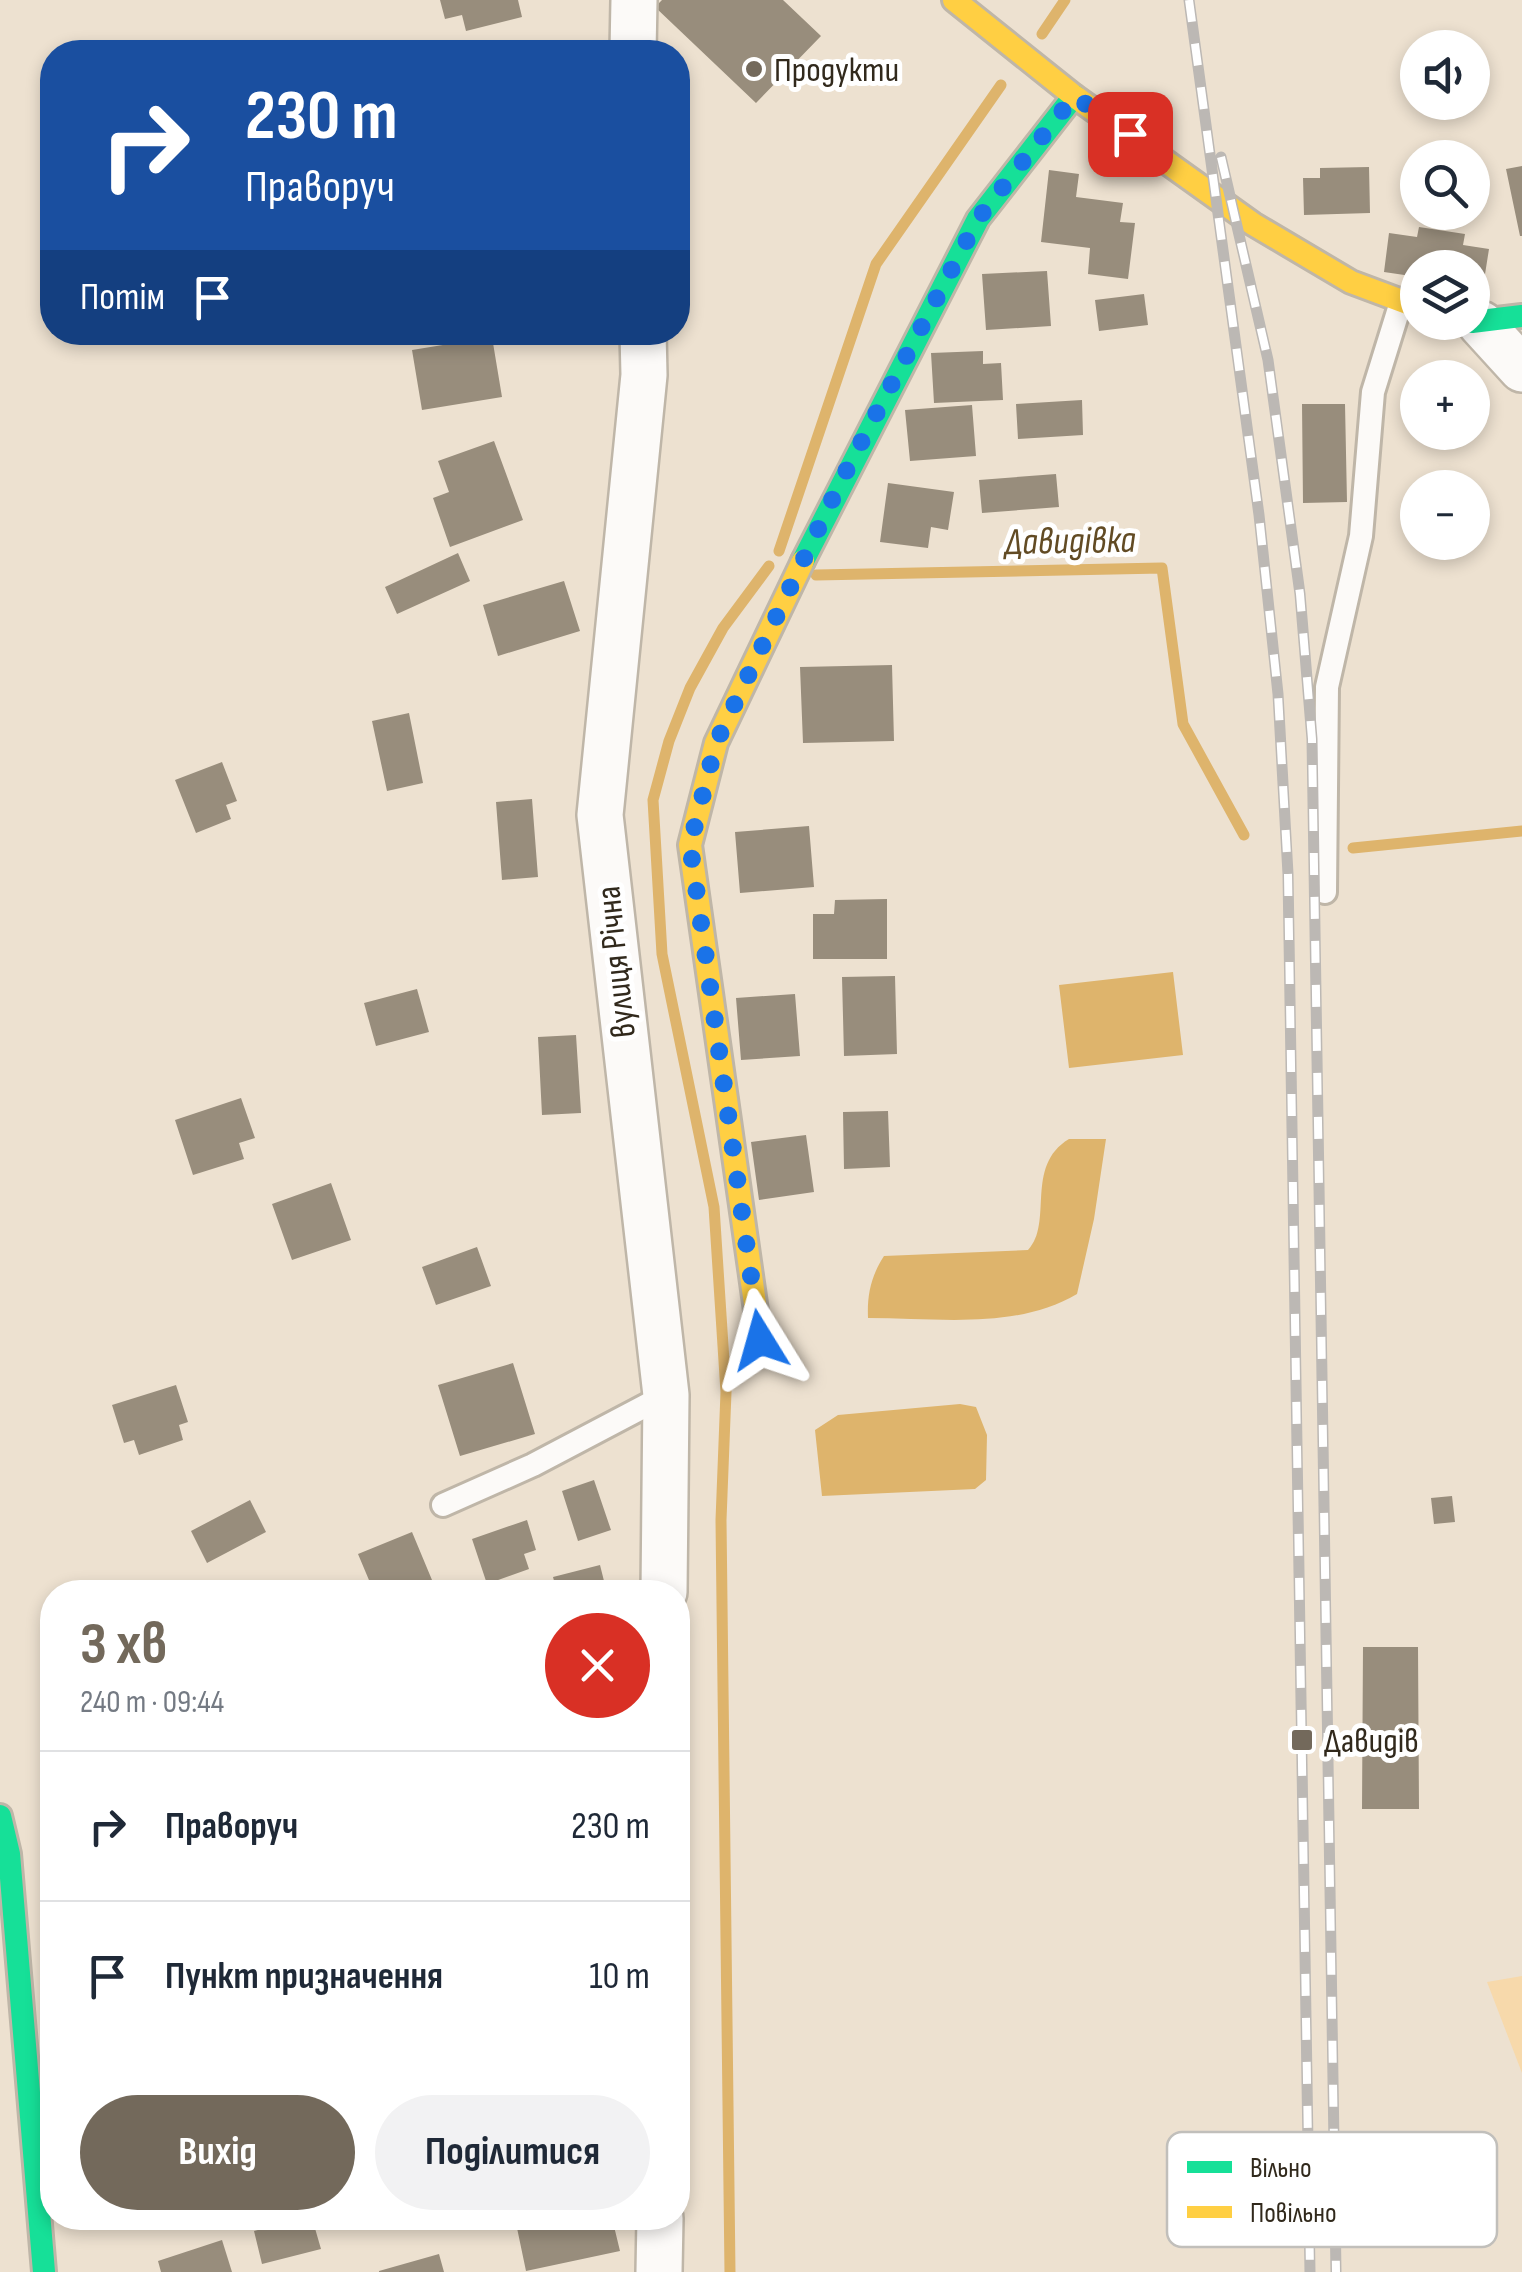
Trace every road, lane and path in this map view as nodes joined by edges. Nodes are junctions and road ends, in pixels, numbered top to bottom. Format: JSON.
{"nodes":[{"id":1,"x":634,"y":0,"type":"edge"},
{"id":2,"x":954,"y":0,"type":"edge"},
{"id":3,"x":633,"y":40,"type":"edge"},
{"id":4,"x":1074,"y":96,"type":"junction"},
{"id":5,"x":1400,"y":301,"type":"edge"},
{"id":6,"x":1492,"y":321,"type":"edge"},
{"id":7,"x":1400,"y":325,"type":"edge"},
{"id":8,"x":643,"y":345,"type":"edge"},
{"id":9,"x":1522,"y":369,"type":"edge"},
{"id":10,"x":1325,"y":892,"type":"dead end"},
{"id":11,"x":760,"y":1340,"type":"dead end"},
{"id":12,"x":666,"y":1396,"type":"junction"},
{"id":13,"x":442,"y":1505,"type":"dead end"},
{"id":14,"x":664,"y":1580,"type":"edge"},
{"id":15,"x":0,"y":1816,"type":"edge"},
{"id":16,"x":40,"y":2224,"type":"edge"},
{"id":17,"x":40,"y":2230,"type":"edge"},
{"id":18,"x":660,"y":2230,"type":"edge"},
{"id":19,"x":44,"y":2272,"type":"edge"},
{"id":20,"x":660,"y":2272,"type":"edge"}],
"edges":[{"from":1,"to":3,"type":"street"},
{"from":2,"to":4,"type":"street"},
{"from":4,"to":5,"type":"street"},
{"from":4,"to":11,"type":"street"},
{"from":6,"to":9,"type":"street"},
{"from":7,"to":10,"type":"lane"},
{"from":8,"to":12,"type":"street","name":"вулиця Річна"},
{"from":12,"to":13,"type":"lane"},
{"from":12,"to":14,"type":"street","name":"вулиця Річна"},
{"from":15,"to":16,"type":"street"},
{"from":17,"to":19,"type":"street"},
{"from":18,"to":20,"type":"street"}]}
